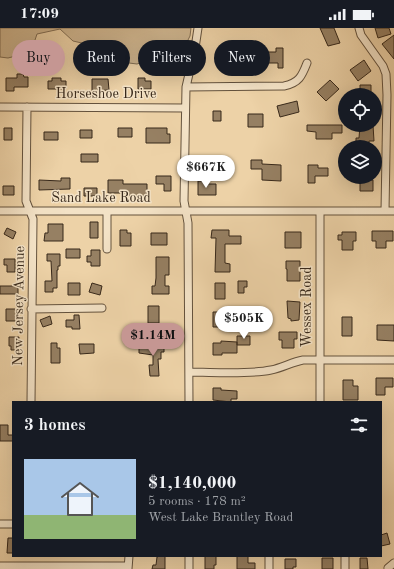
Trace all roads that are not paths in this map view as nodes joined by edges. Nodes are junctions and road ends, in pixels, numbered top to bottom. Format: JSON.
{"nodes":[{"id":1,"x":198,"y":28,"type":"edge"},
{"id":2,"x":359,"y":28,"type":"edge"},
{"id":3,"x":307,"y":63,"type":"dead end"},
{"id":4,"x":186,"y":87,"type":"junction"},
{"id":5,"x":390,"y":95,"type":"edge"},
{"id":6,"x":0,"y":107,"type":"edge"},
{"id":7,"x":27,"y":107,"type":"junction"},
{"id":8,"x":185,"y":108,"type":"junction"},
{"id":9,"x":29,"y":210,"type":"junction"},
{"id":10,"x":0,"y":211,"type":"edge"},
{"id":11,"x":107,"y":211,"type":"junction"},
{"id":12,"x":186,"y":211,"type":"junction"},
{"id":13,"x":320,"y":211,"type":"junction"},
{"id":14,"x":386,"y":211,"type":"junction"},
{"id":15,"x":394,"y":211,"type":"edge"},
{"id":16,"x":108,"y":249,"type":"dead end"},
{"id":17,"x":31,"y":308,"type":"junction"},
{"id":18,"x":102,"y":308,"type":"dead end"},
{"id":19,"x":320,"y":360,"type":"junction"},
{"id":20,"x":394,"y":360,"type":"edge"},
{"id":21,"x":189,"y":372,"type":"junction"},
{"id":22,"x":31,"y":401,"type":"edge"},
{"id":23,"x":189,"y":401,"type":"edge"},
{"id":24,"x":320,"y":401,"type":"edge"},
{"id":25,"x":0,"y":524,"type":"edge"},
{"id":26,"x":12,"y":524,"type":"edge"},
{"id":27,"x":129,"y":557,"type":"edge"},
{"id":28,"x":189,"y":557,"type":"edge"},
{"id":29,"x":269,"y":557,"type":"edge"},
{"id":30,"x":345,"y":557,"type":"edge"},
{"id":31,"x":0,"y":566,"type":"edge"},
{"id":32,"x":128,"y":568,"type":"edge"},
{"id":33,"x":189,"y":569,"type":"edge"},
{"id":34,"x":269,"y":569,"type":"edge"},
{"id":35,"x":345,"y":569,"type":"edge"}],
"edges":[{"from":1,"to":4,"type":"street"},
{"from":2,"to":5,"type":"street"},
{"from":3,"to":4,"type":"street"},
{"from":4,"to":8,"type":"street"},
{"from":5,"to":14,"type":"street"},
{"from":6,"to":7,"type":"street","name":"Horseshoe Drive"},
{"from":7,"to":8,"type":"street","name":"Horseshoe Drive"},
{"from":7,"to":9,"type":"street"},
{"from":8,"to":12,"type":"street"},
{"from":9,"to":10,"type":"street","name":"Sand Lake Road"},
{"from":9,"to":11,"type":"street","name":"Sand Lake Road"},
{"from":9,"to":17,"type":"street","name":"New Jersey Avenue"},
{"from":11,"to":12,"type":"street","name":"Sand Lake Road"},
{"from":11,"to":16,"type":"street"},
{"from":12,"to":13,"type":"street","name":"Sand Lake Road"},
{"from":12,"to":21,"type":"street"},
{"from":13,"to":14,"type":"street","name":"Sand Lake Road"},
{"from":13,"to":19,"type":"street","name":"Wessex Road"},
{"from":14,"to":15,"type":"street","name":"Sand Lake Road"},
{"from":17,"to":18,"type":"street"},
{"from":17,"to":22,"type":"street","name":"New Jersey Avenue"},
{"from":19,"to":20,"type":"street"},
{"from":19,"to":21,"type":"street"},
{"from":19,"to":24,"type":"street","name":"Wessex Road"},
{"from":21,"to":23,"type":"street"},
{"from":25,"to":26,"type":"street"},
{"from":27,"to":32,"type":"street"},
{"from":28,"to":33,"type":"street"},
{"from":29,"to":34,"type":"street"},
{"from":30,"to":35,"type":"street"},
{"from":31,"to":32,"type":"street"}]}
